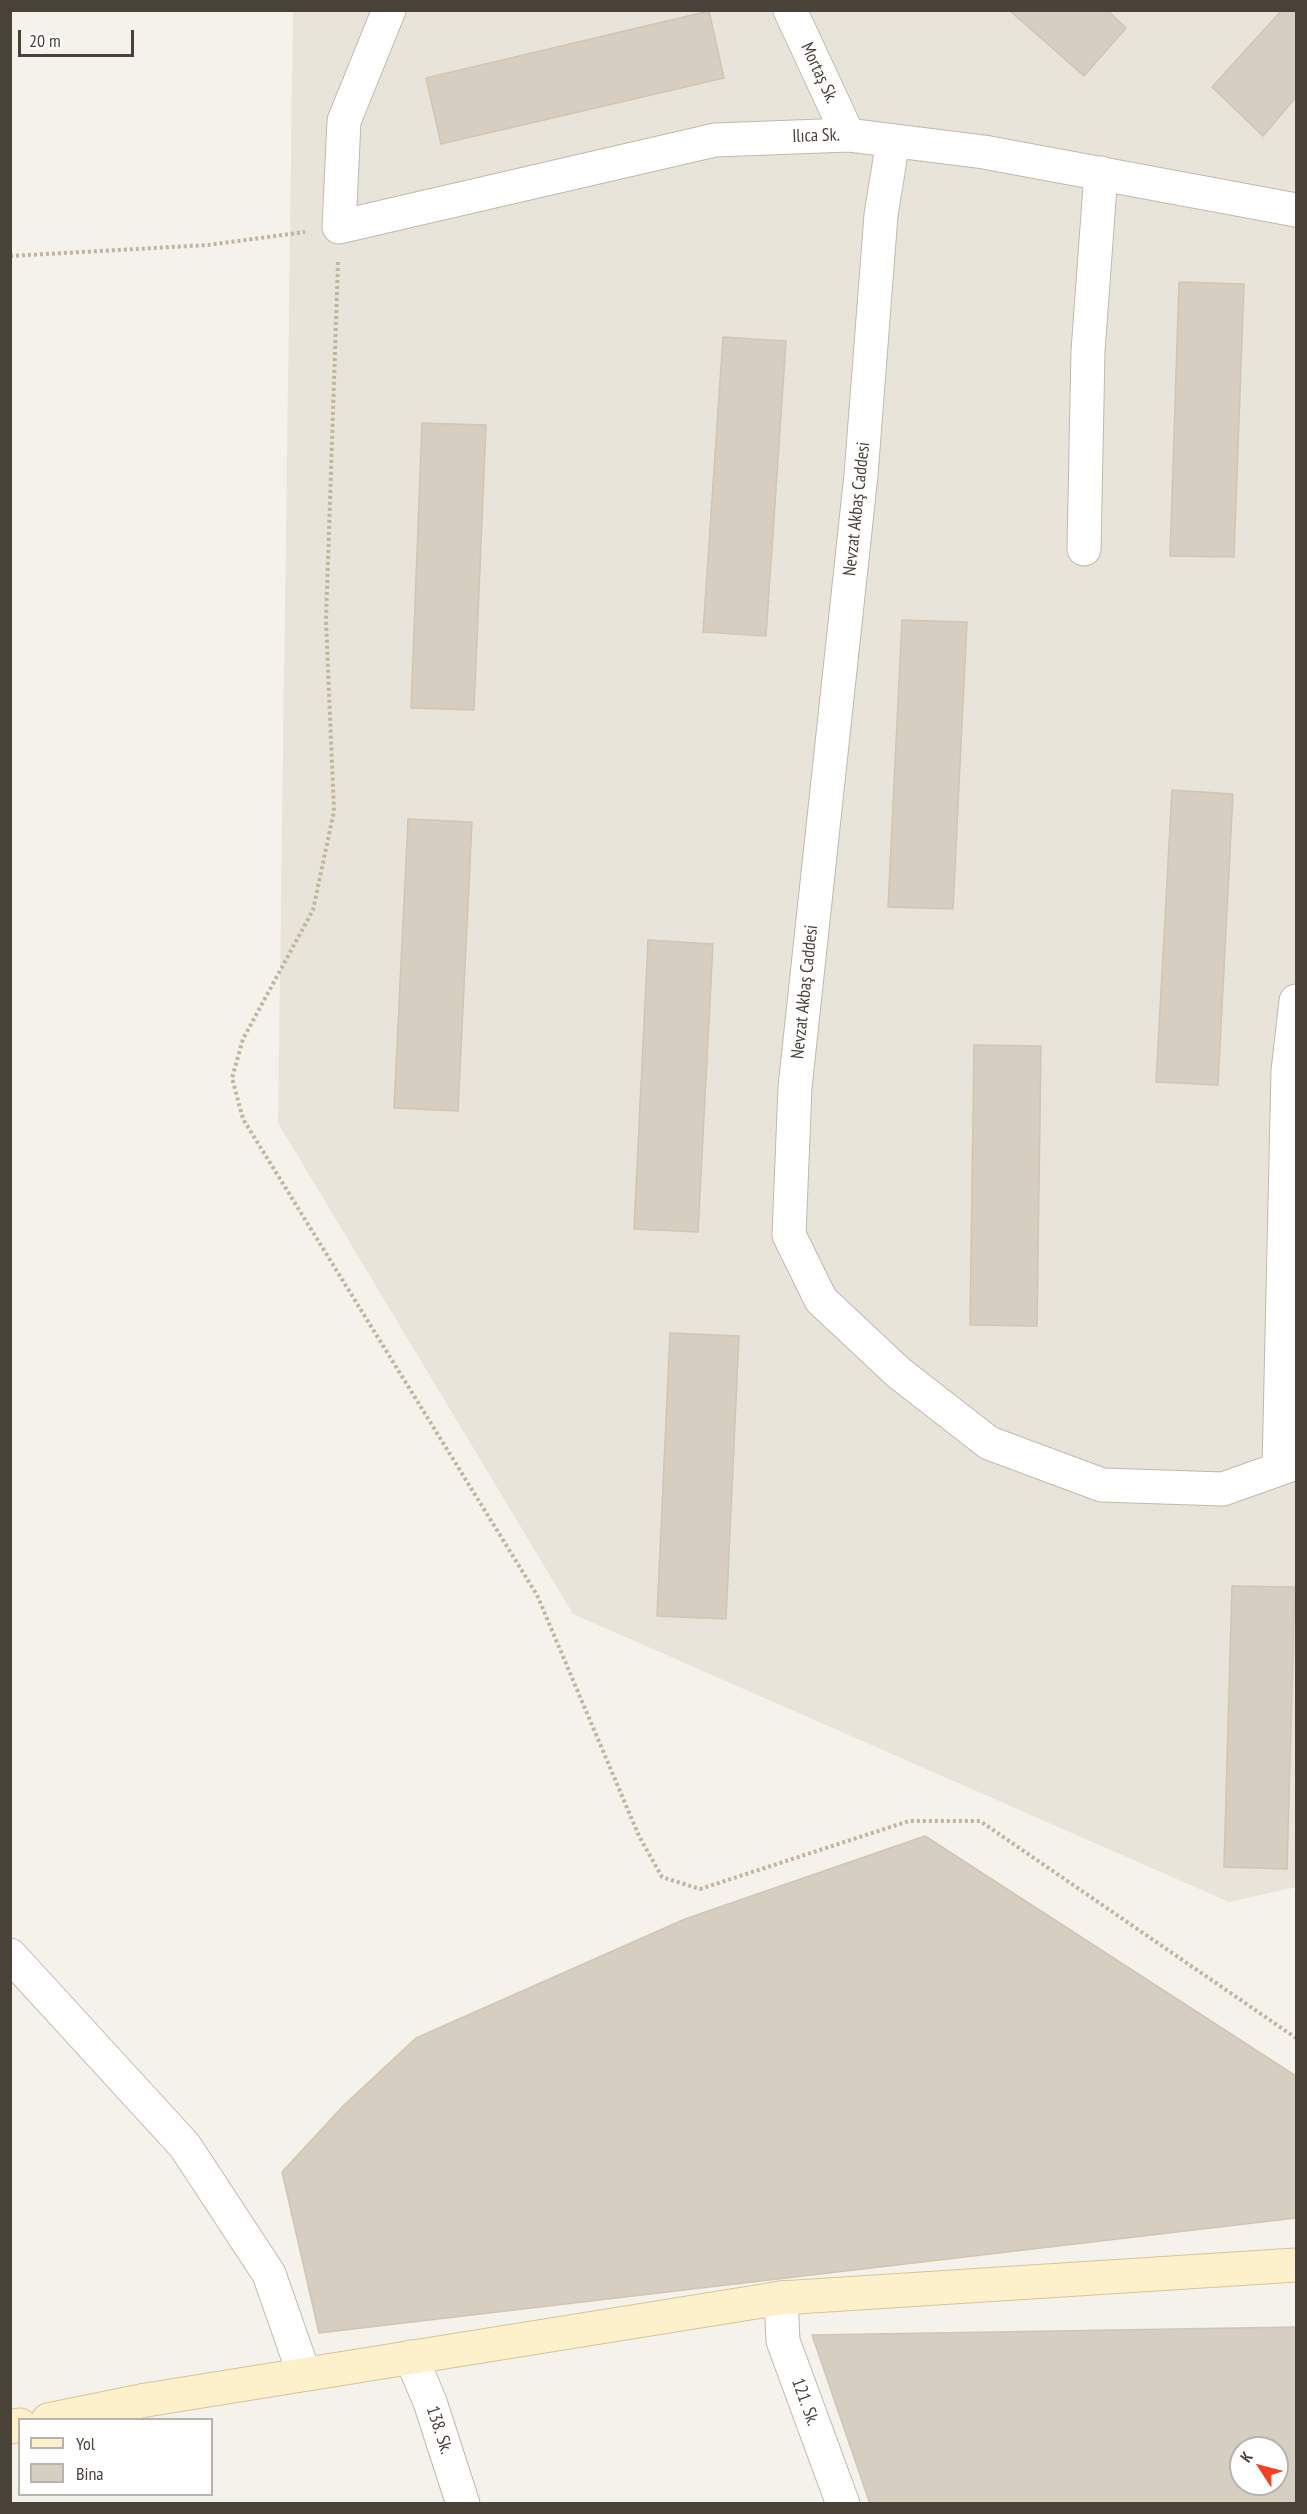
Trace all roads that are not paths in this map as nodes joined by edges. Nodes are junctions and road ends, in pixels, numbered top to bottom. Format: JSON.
{"nodes":[{"id":1,"x":389,"y":10,"type":"edge"},
{"id":2,"x":790,"y":10,"type":"edge"},
{"id":3,"x":848,"y":135,"type":"junction"},
{"id":4,"x":893,"y":141,"type":"junction"},
{"id":5,"x":1101,"y":173,"type":"junction"},
{"id":6,"x":1296,"y":210,"type":"edge"},
{"id":7,"x":1084,"y":549,"type":"dead end"},
{"id":8,"x":1296,"y":1001,"type":"edge"},
{"id":9,"x":1288,"y":1466,"type":"edge"},
{"id":10,"x":10,"y":1955,"type":"edge"},
{"id":11,"x":1296,"y":2265,"type":"edge"},
{"id":12,"x":782,"y":2298,"type":"junction"},
{"id":13,"x":411,"y":2357,"type":"junction"},
{"id":14,"x":304,"y":2374,"type":"junction"},
{"id":15,"x":58,"y":2418,"type":"edge"},
{"id":16,"x":463,"y":2504,"type":"edge"},
{"id":17,"x":843,"y":2504,"type":"edge"}],
"edges":[{"from":1,"to":3,"type":"street","name":"Ilıca Sk."},
{"from":2,"to":3,"type":"street","name":"Mortaş Sk."},
{"from":3,"to":4,"type":"street","name":"Ilıca Sk."},
{"from":4,"to":5,"type":"street","name":"Ilıca Sk."},
{"from":4,"to":9,"type":"street","name":"Nevzat Akbaş Caddesi"},
{"from":5,"to":6,"type":"street","name":"Ilıca Sk."},
{"from":5,"to":7,"type":"street"},
{"from":8,"to":9,"type":"street"},
{"from":10,"to":14,"type":"street"},
{"from":11,"to":12,"type":"street"},
{"from":12,"to":13,"type":"street"},
{"from":12,"to":17,"type":"street","name":"121. Sk."},
{"from":13,"to":14,"type":"street"},
{"from":13,"to":16,"type":"street","name":"138. Sk."},
{"from":14,"to":15,"type":"street"}]}
